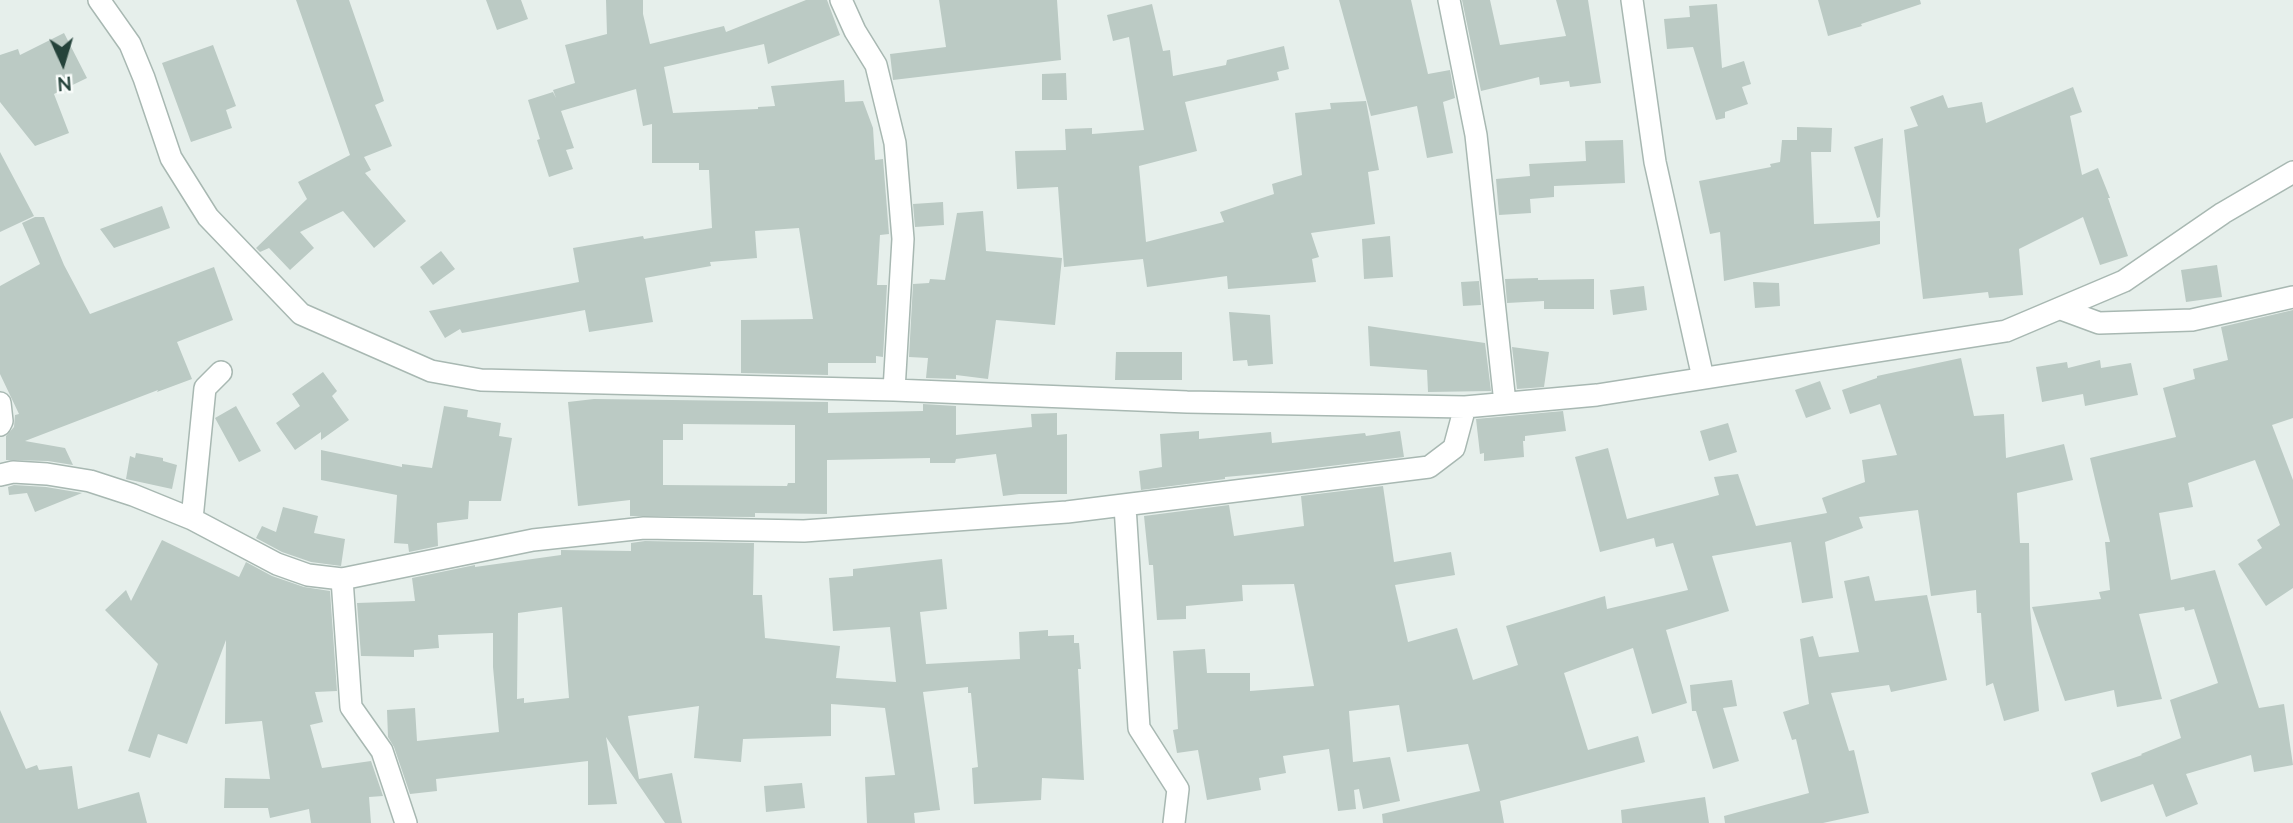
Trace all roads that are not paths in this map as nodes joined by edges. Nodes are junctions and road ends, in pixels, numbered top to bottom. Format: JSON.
{"nodes":[{"id":1,"x":99,"y":0,"type":"edge"},
{"id":2,"x":841,"y":0,"type":"edge"},
{"id":3,"x":1449,"y":0,"type":"edge"},
{"id":4,"x":1633,"y":0,"type":"edge"},
{"id":5,"x":2293,"y":172,"type":"edge"},
{"id":6,"x":2293,"y":298,"type":"edge"},
{"id":7,"x":2061,"y":309,"type":"junction"},
{"id":8,"x":221,"y":372,"type":"dead end"},
{"id":9,"x":1703,"y":378,"type":"junction"},
{"id":10,"x":894,"y":390,"type":"junction"},
{"id":11,"x":0,"y":403,"type":"edge"},
{"id":12,"x":1505,"y":403,"type":"junction"},
{"id":13,"x":1465,"y":407,"type":"junction"},
{"id":14,"x":0,"y":425,"type":"edge"},
{"id":15,"x":0,"y":475,"type":"edge"},
{"id":16,"x":1125,"y":506,"type":"junction"},
{"id":17,"x":191,"y":519,"type":"junction"},
{"id":18,"x":342,"y":579,"type":"junction"},
{"id":19,"x":406,"y":823,"type":"edge"},
{"id":20,"x":1174,"y":823,"type":"edge"}],
"edges":[{"from":1,"to":10,"type":"street"},
{"from":2,"to":10,"type":"street"},
{"from":3,"to":12,"type":"street"},
{"from":4,"to":9,"type":"street"},
{"from":5,"to":7,"type":"street"},
{"from":6,"to":7,"type":"street"},
{"from":7,"to":9,"type":"street"},
{"from":8,"to":17,"type":"street"},
{"from":9,"to":12,"type":"street"},
{"from":10,"to":13,"type":"street"},
{"from":11,"to":14,"type":"street"},
{"from":12,"to":13,"type":"street"},
{"from":13,"to":16,"type":"street"},
{"from":15,"to":17,"type":"street"},
{"from":16,"to":18,"type":"street"},
{"from":16,"to":20,"type":"street"},
{"from":17,"to":18,"type":"street"},
{"from":18,"to":19,"type":"street"}]}
